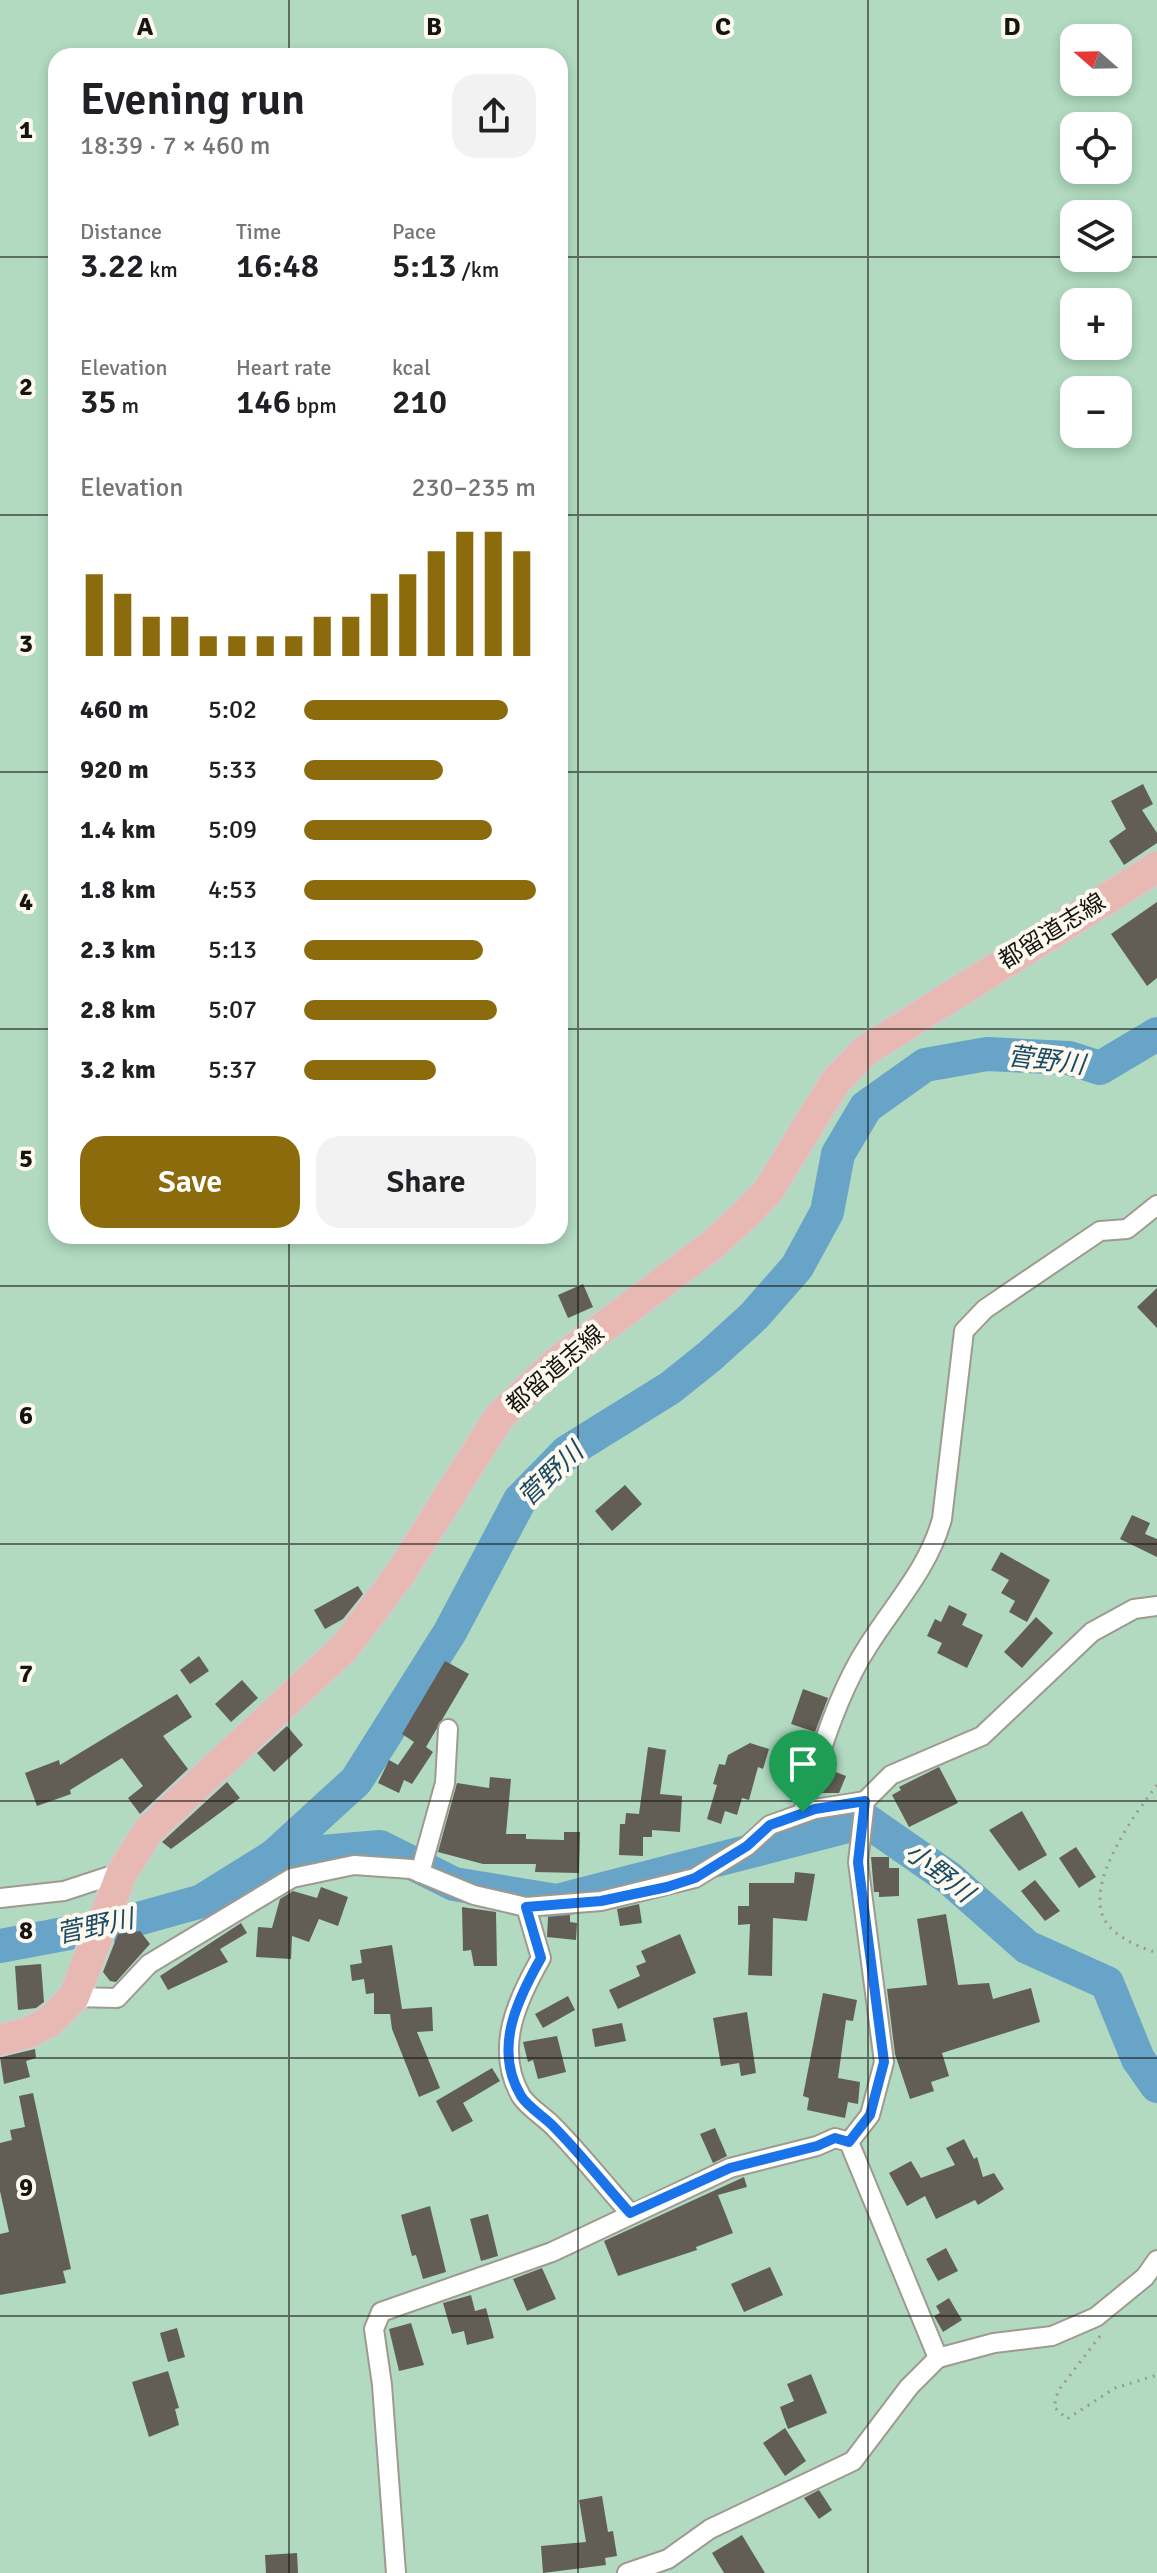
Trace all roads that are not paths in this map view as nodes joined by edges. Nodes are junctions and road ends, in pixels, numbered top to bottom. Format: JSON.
{"nodes":[{"id":1,"x":1157,"y":867,"type":"edge"},
{"id":2,"x":1157,"y":1205,"type":"edge"},
{"id":3,"x":1157,"y":1606,"type":"edge"},
{"id":4,"x":448,"y":1729,"type":"dead end"},
{"id":5,"x":865,"y":1801,"type":"junction"},
{"id":6,"x":803,"y":1812,"type":"junction"},
{"id":7,"x":122,"y":1872,"type":"junction"},
{"id":8,"x":420,"y":1873,"type":"junction"},
{"id":9,"x":0,"y":1898,"type":"edge"},
{"id":10,"x":526,"y":1907,"type":"junction"},
{"id":11,"x":74,"y":1997,"type":"junction"},
{"id":12,"x":0,"y":2040,"type":"edge"},
{"id":13,"x":849,"y":2142,"type":"junction"},
{"id":14,"x":630,"y":2213,"type":"junction"},
{"id":15,"x":1157,"y":2260,"type":"edge"},
{"id":16,"x":938,"y":2358,"type":"junction"},
{"id":17,"x":396,"y":2573,"type":"edge"},
{"id":18,"x":627,"y":2573,"type":"edge"}],
"edges":[{"from":1,"to":7,"type":"main road","name":"都留道志線"},
{"from":2,"to":6,"type":"street"},
{"from":3,"to":5,"type":"street"},
{"from":4,"to":8,"type":"street"},
{"from":5,"to":6,"type":"street"},
{"from":5,"to":13,"type":"street"},
{"from":6,"to":10,"type":"street"},
{"from":7,"to":9,"type":"street"},
{"from":7,"to":11,"type":"main road","name":"都留道志線"},
{"from":8,"to":10,"type":"street"},
{"from":8,"to":11,"type":"street"},
{"from":10,"to":14,"type":"street"},
{"from":11,"to":12,"type":"main road","name":"都留道志線"},
{"from":13,"to":14,"type":"street"},
{"from":13,"to":16,"type":"street"},
{"from":14,"to":17,"type":"street"},
{"from":15,"to":16,"type":"street"},
{"from":16,"to":18,"type":"street"}]}
